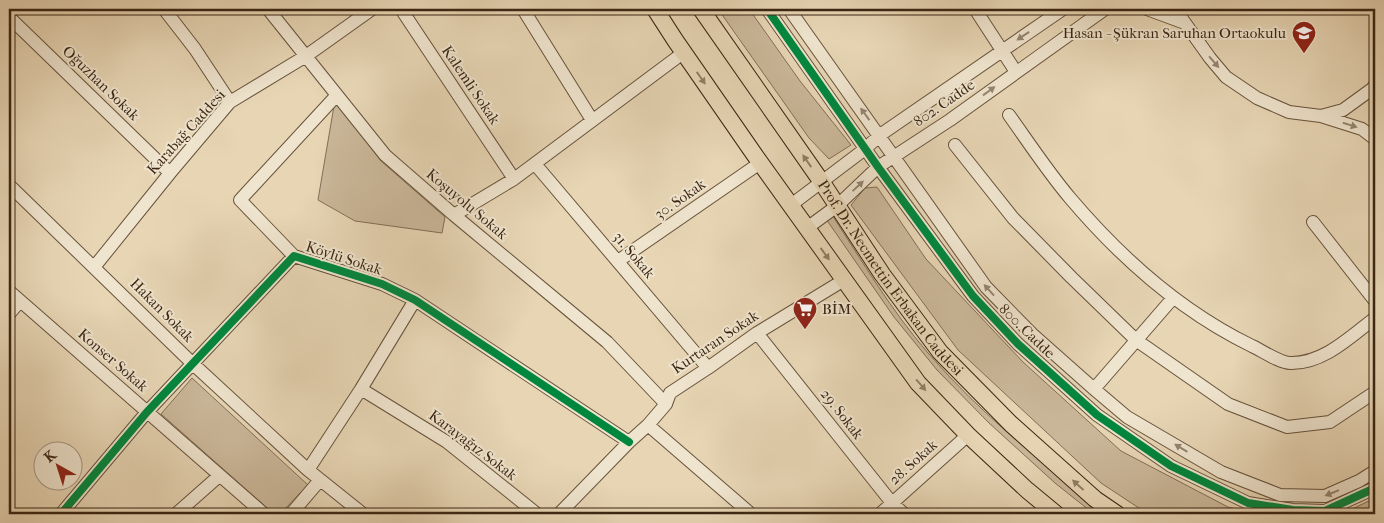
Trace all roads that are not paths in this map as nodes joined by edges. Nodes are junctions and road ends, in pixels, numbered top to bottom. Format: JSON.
{"nodes":[{"id":1,"x":164,"y":9,"type":"edge"},
{"id":2,"x":268,"y":9,"type":"edge"},
{"id":3,"x":372,"y":9,"type":"edge"},
{"id":4,"x":401,"y":9,"type":"edge"},
{"id":5,"x":523,"y":9,"type":"edge"},
{"id":6,"x":655,"y":9,"type":"edge"},
{"id":7,"x":701,"y":9,"type":"edge"},
{"id":8,"x":767,"y":9,"type":"edge"},
{"id":9,"x":789,"y":9,"type":"edge"},
{"id":10,"x":976,"y":9,"type":"edge"},
{"id":11,"x":1063,"y":9,"type":"edge"},
{"id":12,"x":1105,"y":9,"type":"edge"},
{"id":13,"x":1148,"y":9,"type":"edge"},
{"id":14,"x":1175,"y":9,"type":"edge"},
{"id":15,"x":9,"y":18,"type":"edge"},
{"id":16,"x":1185,"y":23,"type":"junction"},
{"id":17,"x":1002,"y":49,"type":"junction"},
{"id":18,"x":683,"y":52,"type":"junction"},
{"id":19,"x":306,"y":56,"type":"junction"},
{"id":20,"x":1016,"y":72,"type":"junction"},
{"id":21,"x":1375,"y":85,"type":"edge"},
{"id":22,"x":337,"y":95,"type":"junction"},
{"id":23,"x":230,"y":102,"type":"junction"},
{"id":24,"x":1009,"y":115,"type":"dead end"},
{"id":25,"x":1321,"y":116,"type":"junction"},
{"id":26,"x":592,"y":120,"type":"junction"},
{"id":27,"x":880,"y":135,"type":"junction"},
{"id":28,"x":1375,"y":139,"type":"edge"},
{"id":29,"x":955,"y":145,"type":"dead end"},
{"id":30,"x":865,"y":148,"type":"junction"},
{"id":31,"x":894,"y":157,"type":"junction"},
{"id":32,"x":760,"y":163,"type":"junction"},
{"id":33,"x":535,"y":164,"type":"junction"},
{"id":34,"x":878,"y":167,"type":"junction"},
{"id":35,"x":170,"y":172,"type":"junction"},
{"id":36,"x":514,"y":179,"type":"junction"},
{"id":37,"x":821,"y":181,"type":"junction"},
{"id":38,"x":9,"y":185,"type":"edge"},
{"id":39,"x":790,"y":205,"type":"junction"},
{"id":40,"x":837,"y":206,"type":"junction"},
{"id":41,"x":454,"y":215,"type":"junction"},
{"id":42,"x":1314,"y":222,"type":"dead end"},
{"id":43,"x":807,"y":228,"type":"junction"},
{"id":44,"x":294,"y":256,"type":"junction"},
{"id":45,"x":618,"y":261,"type":"junction"},
{"id":46,"x":94,"y":266,"type":"junction"},
{"id":47,"x":844,"y":280,"type":"junction"},
{"id":48,"x":9,"y":291,"type":"edge"},
{"id":49,"x":1173,"y":298,"type":"junction"},
{"id":50,"x":414,"y":300,"type":"junction"},
{"id":51,"x":20,"y":301,"type":"junction"},
{"id":52,"x":1375,"y":301,"type":"edge"},
{"id":53,"x":9,"y":314,"type":"edge"},
{"id":54,"x":1375,"y":318,"type":"edge"},
{"id":55,"x":757,"y":333,"type":"junction"},
{"id":56,"x":1136,"y":340,"type":"junction"},
{"id":57,"x":192,"y":363,"type":"junction"},
{"id":58,"x":708,"y":368,"type":"junction"},
{"id":59,"x":362,"y":389,"type":"junction"},
{"id":60,"x":1094,"y":389,"type":"junction"},
{"id":61,"x":1375,"y":392,"type":"edge"},
{"id":62,"x":666,"y":404,"type":"junction"},
{"id":63,"x":147,"y":412,"type":"junction"},
{"id":64,"x":648,"y":425,"type":"junction"},
{"id":65,"x":968,"y":435,"type":"junction"},
{"id":66,"x":629,"y":442,"type":"junction"},
{"id":67,"x":308,"y":470,"type":"junction"},
{"id":68,"x":1375,"y":471,"type":"edge"},
{"id":69,"x":219,"y":476,"type":"junction"},
{"id":70,"x":320,"y":480,"type":"junction"},
{"id":71,"x":1375,"y":488,"type":"edge"},
{"id":72,"x":892,"y":503,"type":"junction"},
{"id":73,"x":61,"y":514,"type":"edge"},
{"id":74,"x":176,"y":514,"type":"edge"},
{"id":75,"x":264,"y":514,"type":"edge"},
{"id":76,"x":291,"y":514,"type":"edge"},
{"id":77,"x":363,"y":514,"type":"edge"},
{"id":78,"x":536,"y":514,"type":"edge"},
{"id":79,"x":559,"y":514,"type":"edge"},
{"id":80,"x":751,"y":514,"type":"edge"},
{"id":81,"x":880,"y":514,"type":"edge"},
{"id":82,"x":904,"y":514,"type":"edge"},
{"id":83,"x":1056,"y":514,"type":"edge"},
{"id":84,"x":1117,"y":514,"type":"edge"}],
"edges":[{"from":1,"to":23,"type":"street"},
{"from":2,"to":19,"type":"street","name":"Koşuyolu Sokak"},
{"from":3,"to":19,"type":"street","name":"Karabağ Caddesi"},
{"from":4,"to":36,"type":"street","name":"Kalemli Sokak"},
{"from":5,"to":26,"type":"street"},
{"from":6,"to":18,"type":"main road"},
{"from":37,"to":7,"type":"main road","name":"Prof. Dr. Necmettin Erbakan Caddesi","one_way":true},
{"from":8,"to":30,"type":"street","name":"800. Cadde"},
{"from":27,"to":9,"type":"street","name":"800. Cadde","one_way":true},
{"from":10,"to":17,"type":"street"},
{"from":11,"to":17,"type":"street","name":"802. Cadde","one_way":true},
{"from":12,"to":20,"type":"street","name":"802. Cadde"},
{"from":13,"to":16,"type":"street"},
{"from":14,"to":16,"type":"street"},
{"from":15,"to":35,"type":"street","name":"Oğuzhan Sokak"},
{"from":16,"to":25,"type":"street","one_way":true},
{"from":17,"to":20,"type":"street"},
{"from":17,"to":27,"type":"street","name":"802. Cadde"},
{"from":18,"to":26,"type":"street"},
{"from":18,"to":32,"type":"main road","one_way":true},
{"from":19,"to":22,"type":"street","name":"Koşuyolu Sokak"},
{"from":19,"to":23,"type":"street","name":"Karabağ Caddesi"},
{"from":31,"to":20,"type":"street","name":"802. Cadde","one_way":true},
{"from":21,"to":25,"type":"street"},
{"from":22,"to":41,"type":"street","name":"Koşuyolu Sokak"},
{"from":22,"to":44,"type":"street"},
{"from":23,"to":35,"type":"street","name":"Karabağ Caddesi"},
{"from":24,"to":49,"type":"street"},
{"from":25,"to":28,"type":"street","one_way":true},
{"from":26,"to":33,"type":"street"},
{"from":27,"to":30,"type":"street","name":"802. Cadde"},
{"from":27,"to":31,"type":"street","name":"800. Cadde"},
{"from":29,"to":56,"type":"street"},
{"from":30,"to":34,"type":"street","name":"800. Cadde"},
{"from":30,"to":37,"type":"street","name":"802. Cadde"},
{"from":31,"to":34,"type":"street","name":"802. Cadde"},
{"from":60,"to":31,"type":"street","name":"800. Cadde","one_way":true},
{"from":32,"to":39,"type":"main road"},
{"from":32,"to":45,"type":"street","name":"30. Sokak"},
{"from":33,"to":36,"type":"street"},
{"from":33,"to":45,"type":"street","name":"31. Sokak"},
{"from":40,"to":34,"type":"street","name":"802. Cadde","one_way":true},
{"from":34,"to":71,"type":"street","name":"800. Cadde"},
{"from":35,"to":46,"type":"street","name":"Karabağ Caddesi"},
{"from":36,"to":41,"type":"street"},
{"from":37,"to":39,"type":"street","name":"802. Cadde"},
{"from":37,"to":40,"type":"main road","name":"Prof. Dr. Necmettin Erbakan Caddesi"},
{"from":38,"to":46,"type":"street","name":"Hakan Sokak"},
{"from":39,"to":43,"type":"main road"},
{"from":40,"to":43,"type":"street","name":"802. Cadde"},
{"from":84,"to":40,"type":"main road","name":"Prof. Dr. Necmettin Erbakan Caddesi","one_way":true},
{"from":41,"to":62,"type":"street","name":"Koşuyolu Sokak"},
{"from":42,"to":52,"type":"street"},
{"from":43,"to":47,"type":"main road","one_way":true},
{"from":44,"to":50,"type":"street","name":"Köylü Sokak"},
{"from":44,"to":57,"type":"street","name":"Köylü Sokak"},
{"from":45,"to":58,"type":"street","name":"31. Sokak"},
{"from":46,"to":57,"type":"street","name":"Hakan Sokak"},
{"from":47,"to":55,"type":"street","name":"Kurtaran Sokak"},
{"from":47,"to":65,"type":"main road","one_way":true},
{"from":48,"to":51,"type":"street","name":"Konser Sokak"},
{"from":49,"to":54,"type":"street"},
{"from":49,"to":56,"type":"street"},
{"from":50,"to":59,"type":"street"},
{"from":50,"to":66,"type":"street","name":"Köylü Sokak"},
{"from":51,"to":53,"type":"street"},
{"from":51,"to":63,"type":"street","name":"Konser Sokak"},
{"from":55,"to":58,"type":"street","name":"Kurtaran Sokak"},
{"from":55,"to":72,"type":"street","name":"29. Sokak"},
{"from":56,"to":60,"type":"street"},
{"from":56,"to":61,"type":"street"},
{"from":57,"to":63,"type":"street","name":"Köylü Sokak"},
{"from":57,"to":67,"type":"street","name":"Hakan Sokak"},
{"from":58,"to":62,"type":"street","name":"Kurtaran Sokak"},
{"from":59,"to":67,"type":"street"},
{"from":59,"to":78,"type":"street","name":"Karayağız Sokak"},
{"from":68,"to":60,"type":"street","name":"800. Cadde","one_way":true},
{"from":62,"to":64,"type":"street","name":"Kurtaran Sokak"},
{"from":63,"to":69,"type":"street","name":"Konser Sokak"},
{"from":63,"to":73,"type":"street","name":"Köylü Sokak"},
{"from":64,"to":66,"type":"street","name":"Kurtaran Sokak"},
{"from":64,"to":80,"type":"street"},
{"from":65,"to":72,"type":"street","name":"28. Sokak"},
{"from":65,"to":83,"type":"main road"},
{"from":66,"to":79,"type":"street","name":"Kurtaran Sokak"},
{"from":67,"to":70,"type":"street","name":"Hakan Sokak"},
{"from":69,"to":74,"type":"street"},
{"from":69,"to":75,"type":"street","name":"Konser Sokak"},
{"from":70,"to":76,"type":"street"},
{"from":70,"to":77,"type":"street","name":"Hakan Sokak"},
{"from":72,"to":81,"type":"street","name":"28. Sokak"},
{"from":72,"to":82,"type":"street","name":"29. Sokak"}]}
